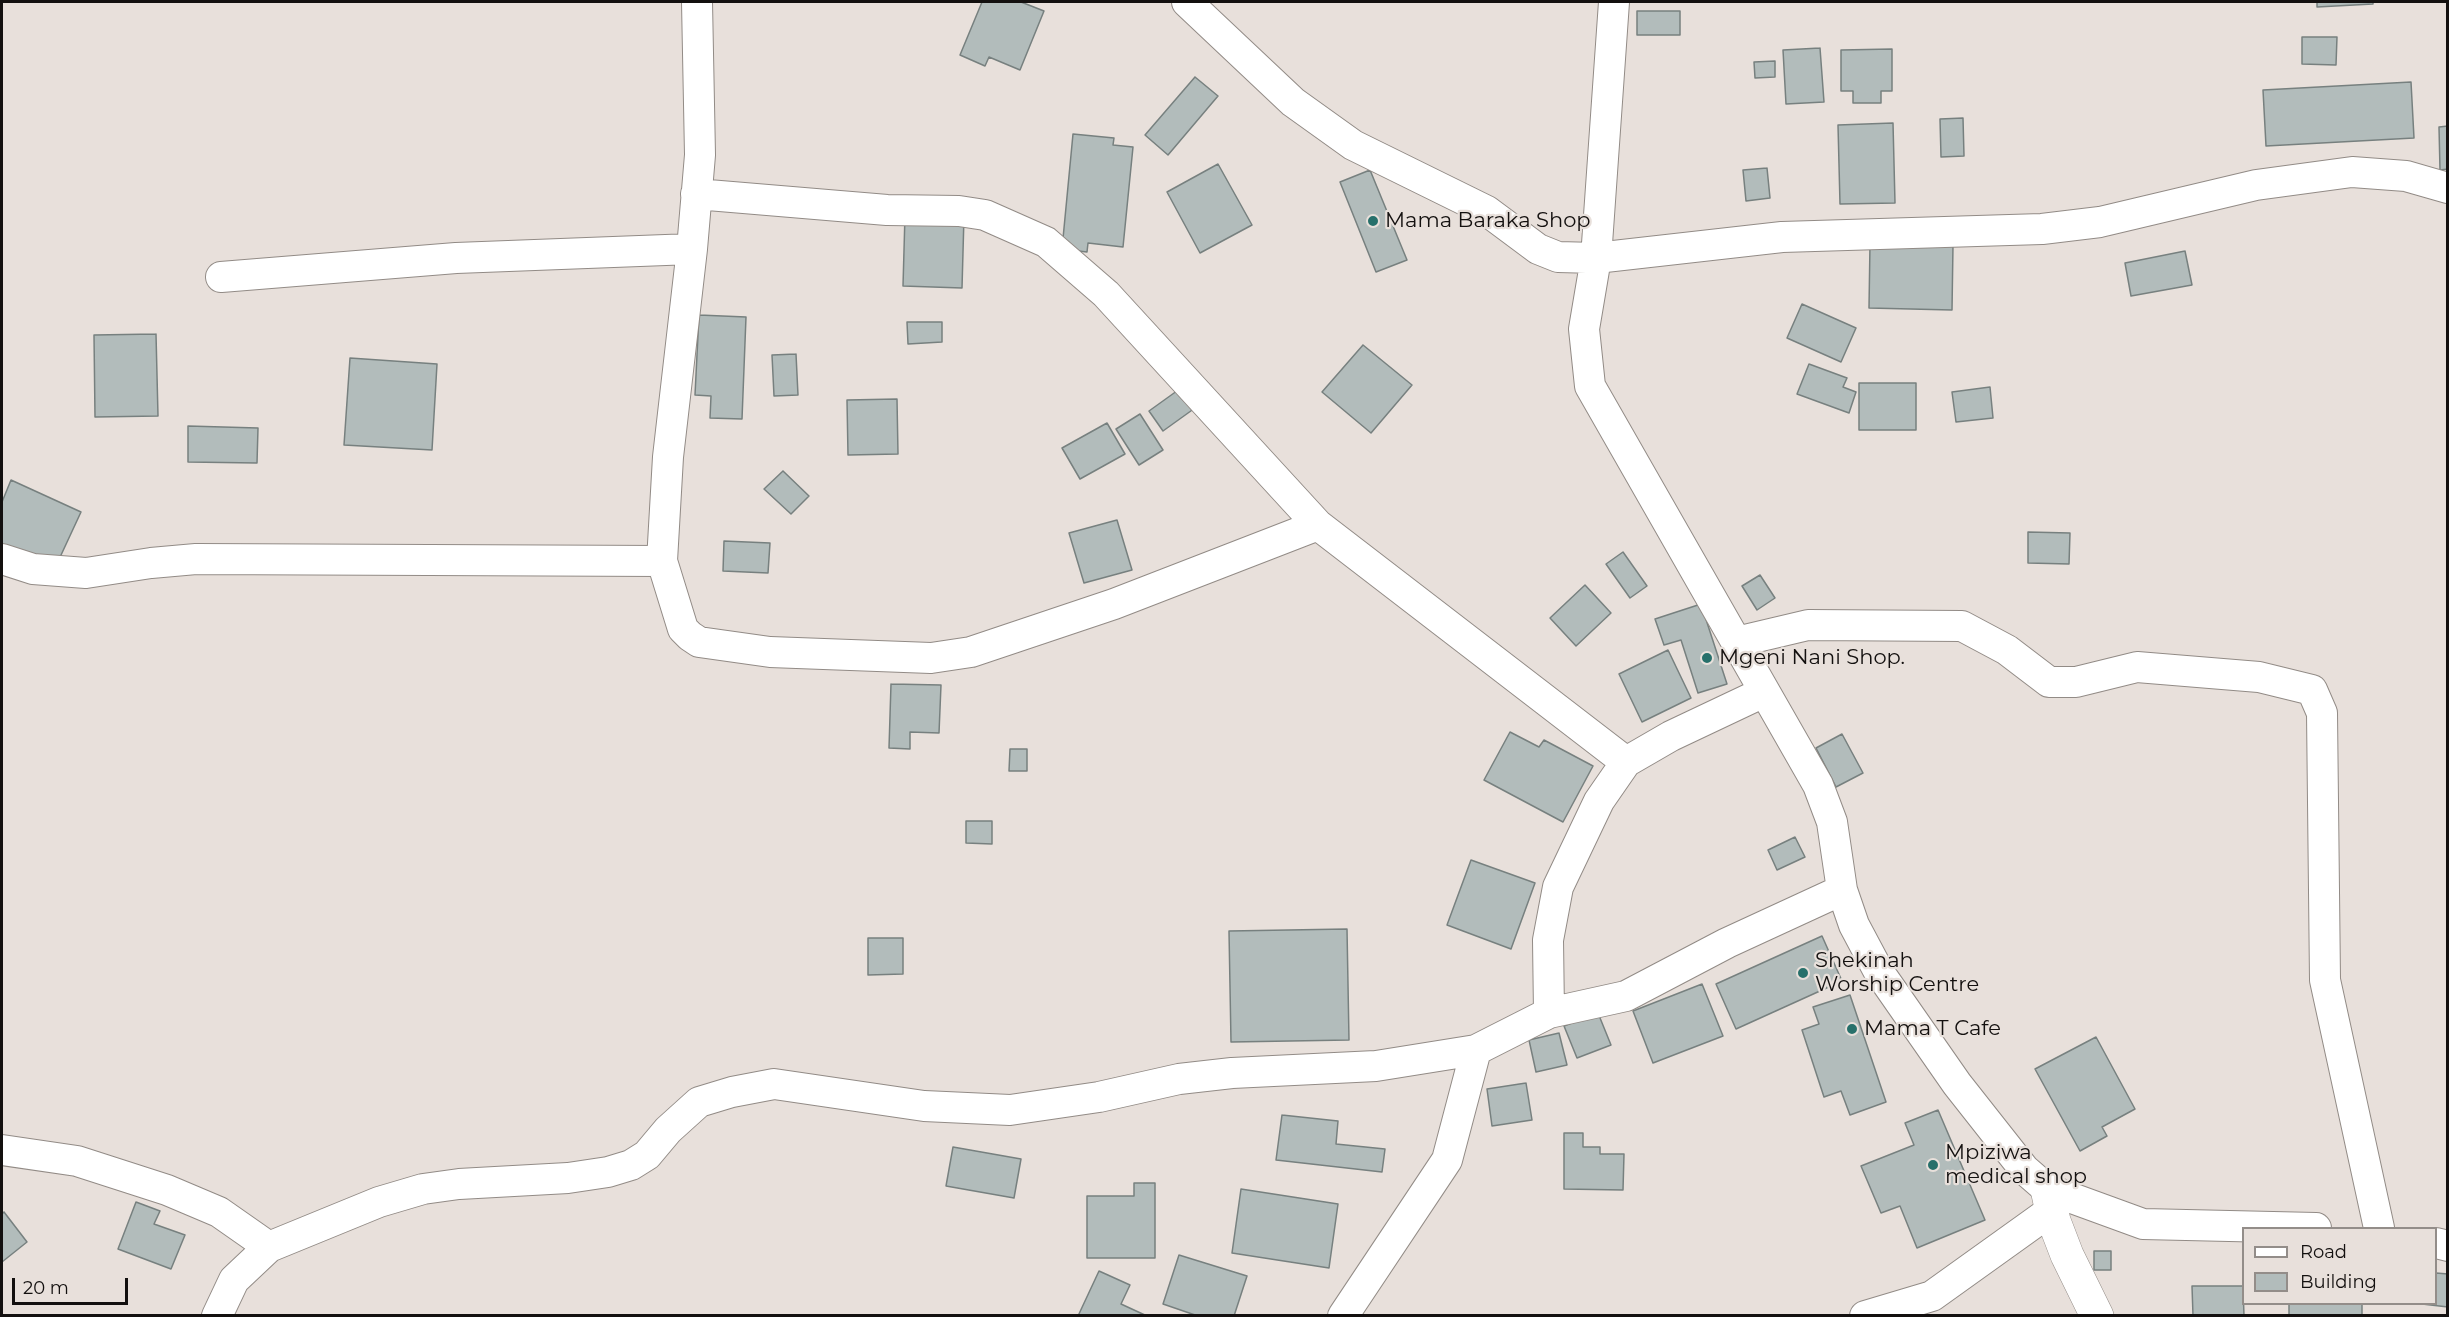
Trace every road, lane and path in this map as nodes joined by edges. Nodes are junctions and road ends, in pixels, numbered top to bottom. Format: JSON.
{"nodes":[{"id":1,"x":697,"y":2,"type":"edge"},
{"id":2,"x":1187,"y":2,"type":"edge"},
{"id":3,"x":1614,"y":2,"type":"edge"},
{"id":4,"x":2448,"y":188,"type":"edge"},
{"id":5,"x":696,"y":194,"type":"junction"},
{"id":6,"x":692,"y":249,"type":"junction"},
{"id":7,"x":1596,"y":258,"type":"junction"},
{"id":8,"x":220,"y":277,"type":"dead end"},
{"id":9,"x":1318,"y":525,"type":"junction"},
{"id":10,"x":2,"y":559,"type":"edge"},
{"id":11,"x":662,"y":561,"type":"junction"},
{"id":12,"x":1736,"y":642,"type":"junction"},
{"id":13,"x":1764,"y":692,"type":"junction"},
{"id":14,"x":1626,"y":762,"type":"junction"},
{"id":15,"x":1842,"y":890,"type":"junction"},
{"id":16,"x":1550,"y":1013,"type":"junction"},
{"id":17,"x":1476,"y":1050,"type":"junction"},
{"id":18,"x":2,"y":1150,"type":"edge"},
{"id":19,"x":2050,"y":1199,"type":"junction"},
{"id":20,"x":2273,"y":1227,"type":"edge"},
{"id":21,"x":2379,"y":1227,"type":"edge"},
{"id":22,"x":269,"y":1247,"type":"junction"},
{"id":23,"x":217,"y":1316,"type":"edge"},
{"id":24,"x":1343,"y":1316,"type":"edge"},
{"id":25,"x":1865,"y":1316,"type":"edge"},
{"id":26,"x":2097,"y":1316,"type":"edge"}],
"edges":[{"from":1,"to":5,"type":"street"},
{"from":2,"to":7,"type":"street"},
{"from":3,"to":7,"type":"street"},
{"from":4,"to":7,"type":"street"},
{"from":5,"to":6,"type":"street"},
{"from":5,"to":9,"type":"street"},
{"from":6,"to":8,"type":"street"},
{"from":6,"to":11,"type":"street"},
{"from":7,"to":12,"type":"street"},
{"from":9,"to":11,"type":"street"},
{"from":9,"to":14,"type":"street"},
{"from":10,"to":11,"type":"street"},
{"from":12,"to":13,"type":"street"},
{"from":12,"to":21,"type":"street"},
{"from":13,"to":14,"type":"street"},
{"from":13,"to":15,"type":"street"},
{"from":14,"to":16,"type":"street"},
{"from":15,"to":16,"type":"street"},
{"from":15,"to":19,"type":"street"},
{"from":16,"to":17,"type":"street"},
{"from":17,"to":22,"type":"street"},
{"from":17,"to":24,"type":"street"},
{"from":18,"to":22,"type":"street"},
{"from":19,"to":20,"type":"street"},
{"from":19,"to":25,"type":"street"},
{"from":19,"to":26,"type":"street"},
{"from":22,"to":23,"type":"street"}]}
